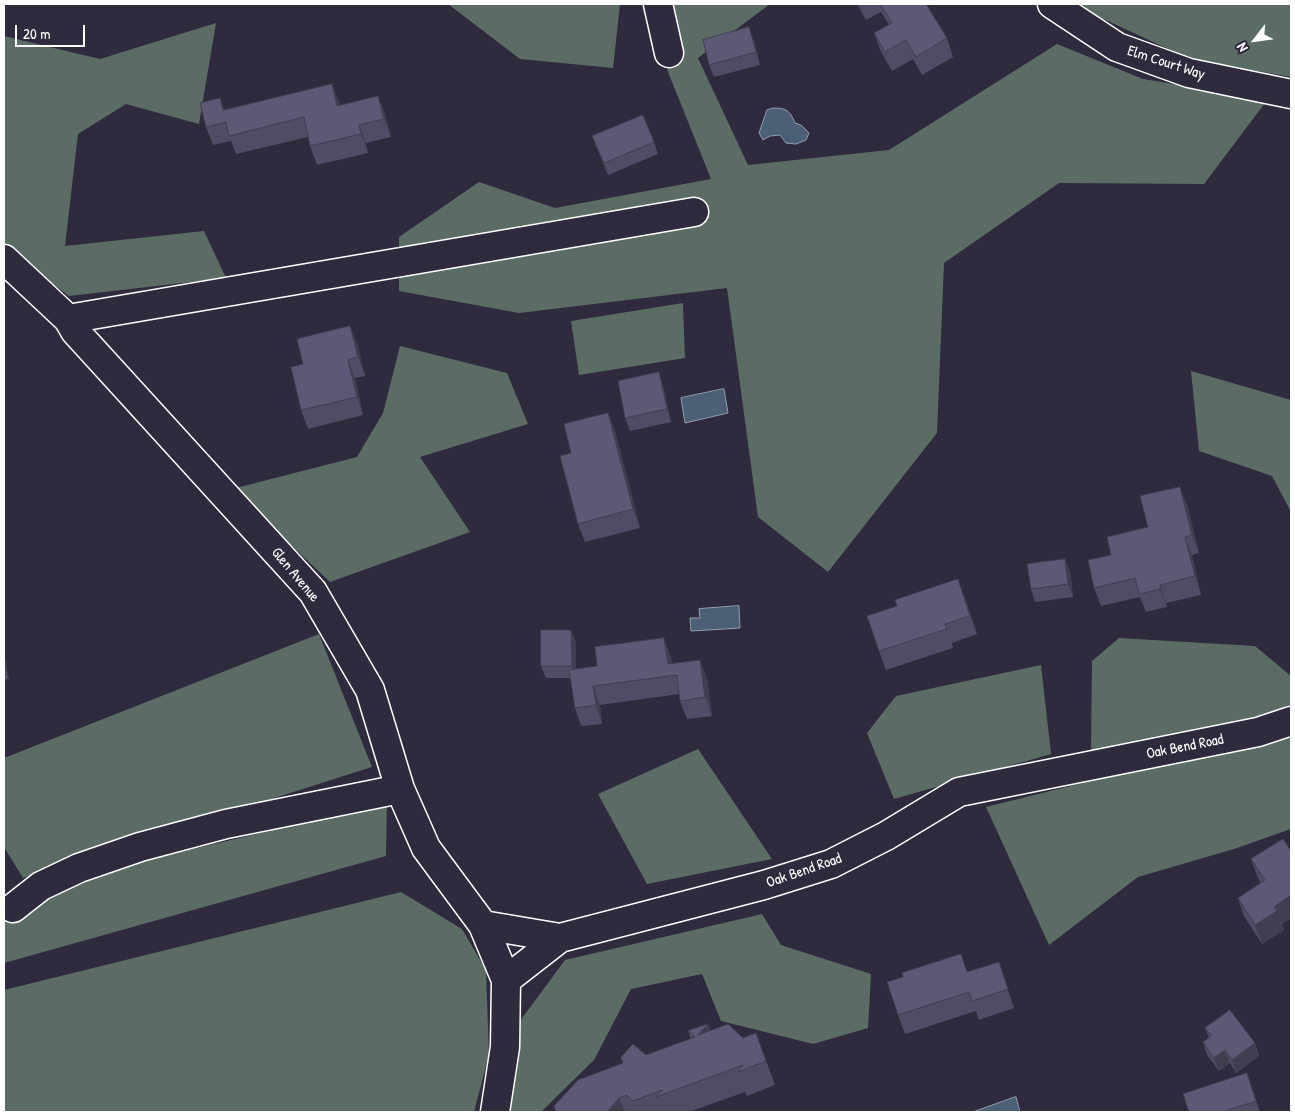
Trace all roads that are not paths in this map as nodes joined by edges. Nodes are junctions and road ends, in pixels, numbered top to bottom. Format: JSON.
{"nodes":[{"id":1,"x":658,"y":4,"type":"edge"},
{"id":2,"x":1052,"y":4,"type":"edge"},
{"id":3,"x":669,"y":54,"type":"dead end"},
{"id":4,"x":1291,"y":94,"type":"edge"},
{"id":5,"x":694,"y":212,"type":"dead end"},
{"id":6,"x":4,"y":259,"type":"edge"},
{"id":7,"x":68,"y":319,"type":"junction"},
{"id":8,"x":1291,"y":721,"type":"edge"},
{"id":9,"x":400,"y":789,"type":"junction"},
{"id":10,"x":13,"y":908,"type":"dead end"},
{"id":11,"x":483,"y":925,"type":"junction"},
{"id":12,"x":560,"y":938,"type":"junction"},
{"id":13,"x":506,"y":980,"type":"junction"},
{"id":14,"x":495,"y":1112,"type":"edge"}],
"edges":[{"from":1,"to":3,"type":"street"},
{"from":2,"to":4,"type":"street","name":"Elm Court Way"},
{"from":5,"to":7,"type":"street"},
{"from":6,"to":7,"type":"street","name":"Glen Avenue"},
{"from":7,"to":9,"type":"street","name":"Glen Avenue"},
{"from":8,"to":12,"type":"street","name":"Oak Bend Road"},
{"from":9,"to":10,"type":"street"},
{"from":9,"to":11,"type":"street","name":"Glen Avenue"},
{"from":11,"to":12,"type":"street"},
{"from":11,"to":13,"type":"street","name":"Glen Avenue"},
{"from":12,"to":13,"type":"street","name":"Oak Bend Road"},
{"from":13,"to":14,"type":"street"}]}
